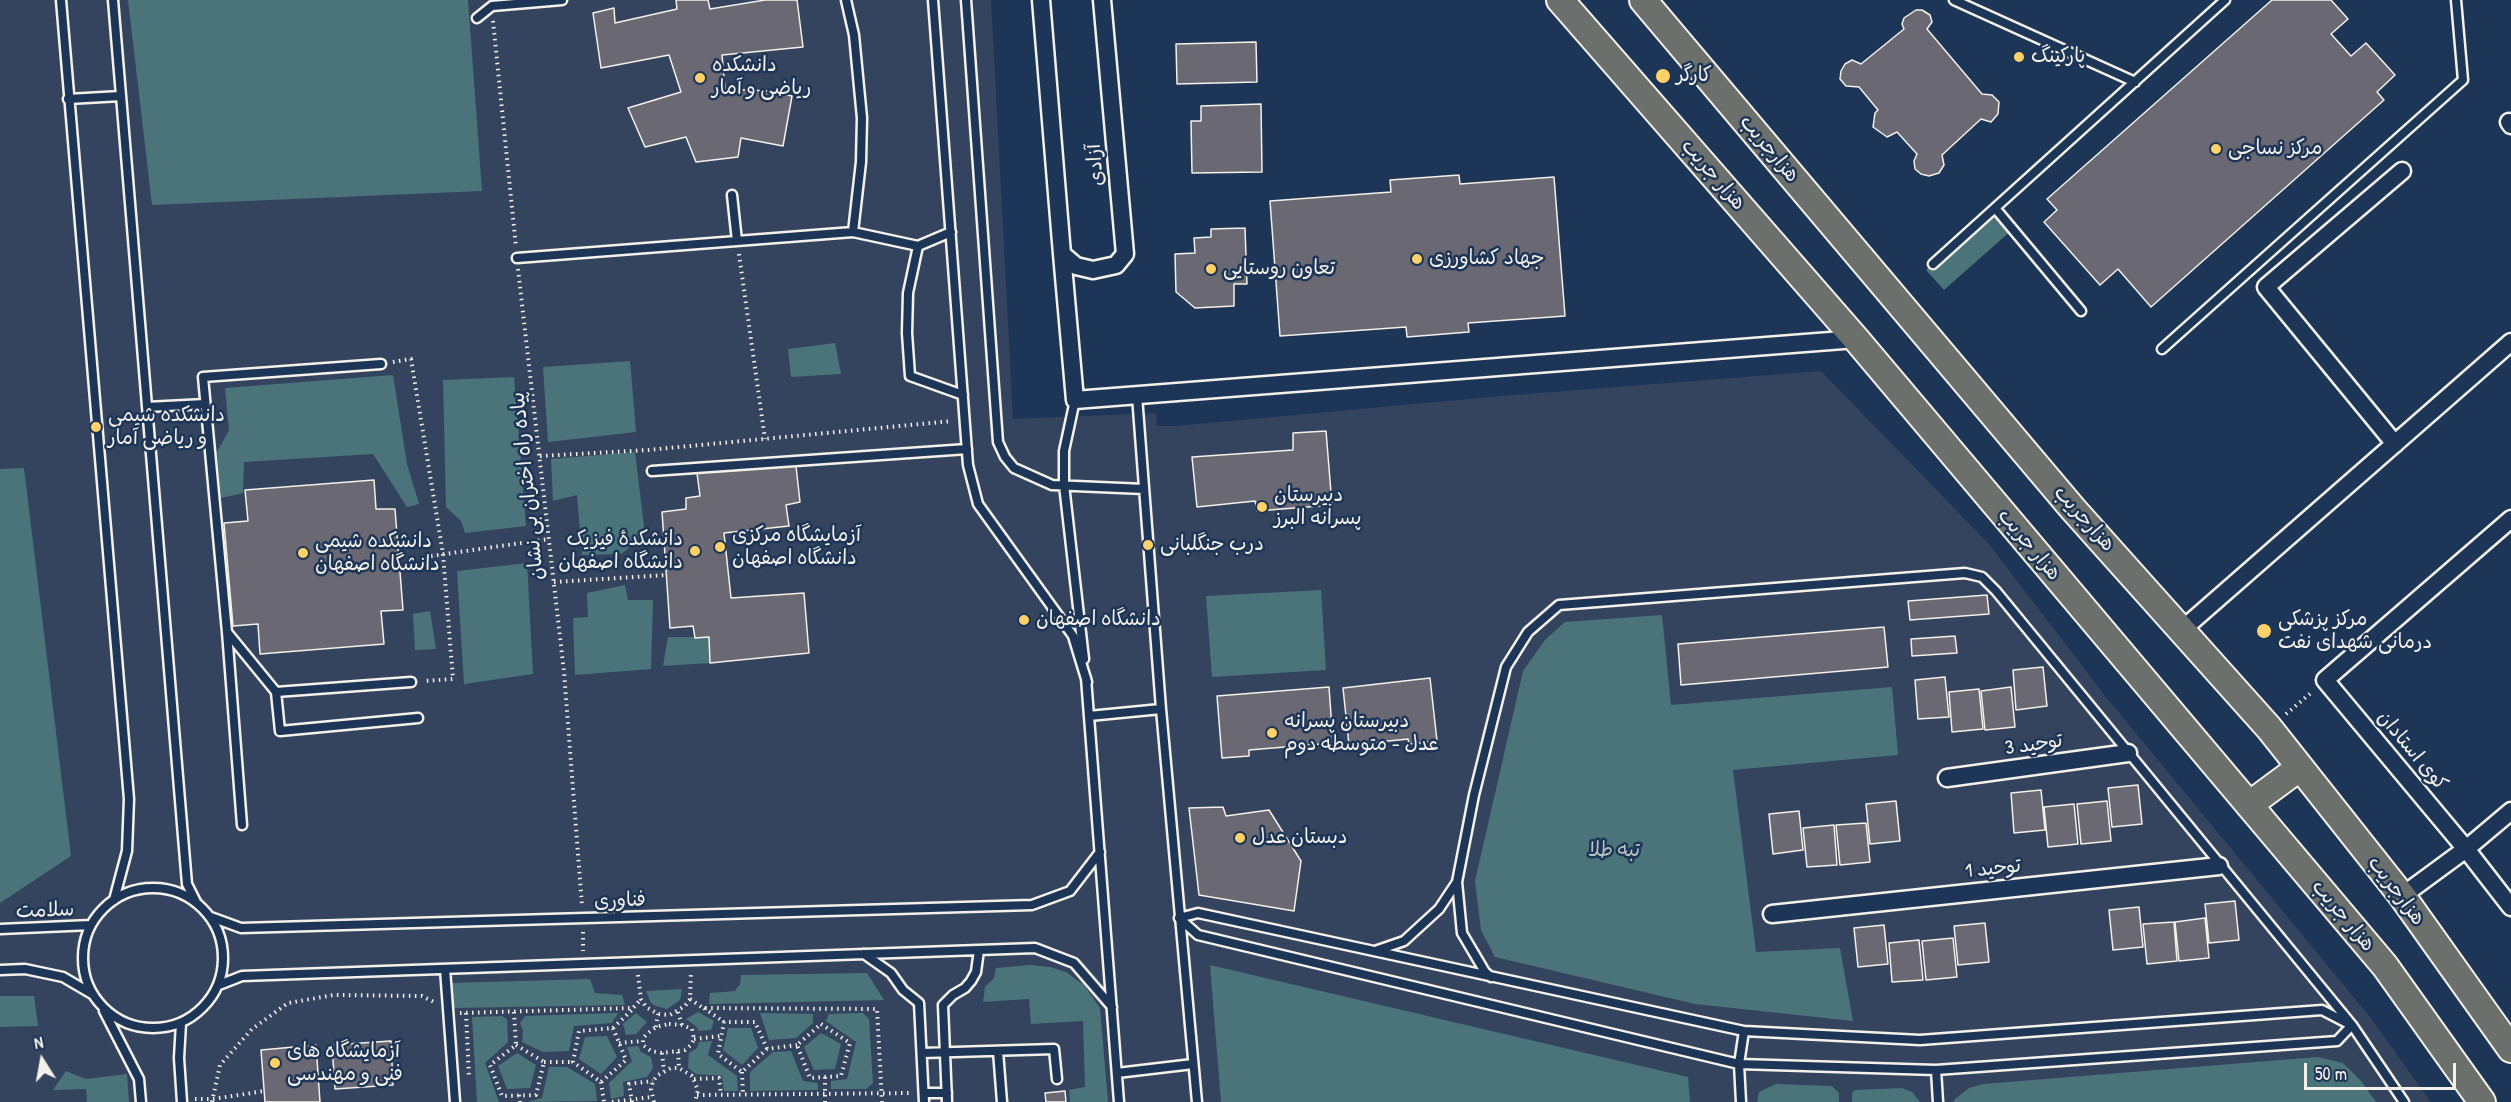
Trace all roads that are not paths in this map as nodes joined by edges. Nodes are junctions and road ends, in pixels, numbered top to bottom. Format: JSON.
{"nodes":[{"id":1,"x":61,"y":0,"type":"edge"},
{"id":2,"x":113,"y":0,"type":"edge"},
{"id":3,"x":562,"y":0,"type":"edge"},
{"id":4,"x":846,"y":0,"type":"edge"},
{"id":5,"x":933,"y":0,"type":"edge"},
{"id":6,"x":966,"y":0,"type":"edge"},
{"id":7,"x":1041,"y":0,"type":"edge"},
{"id":8,"x":1102,"y":0,"type":"edge"},
{"id":9,"x":1560,"y":0,"type":"edge"},
{"id":10,"x":1642,"y":0,"type":"edge"},
{"id":11,"x":1954,"y":0,"type":"edge"},
{"id":12,"x":2226,"y":0,"type":"edge"},
{"id":13,"x":2456,"y":0,"type":"edge"},
{"id":14,"x":477,"y":18,"type":"dead end"},
{"id":15,"x":2134,"y":82,"type":"junction"},
{"id":16,"x":122,"y":96,"type":"junction"},
{"id":17,"x":68,"y":99,"type":"junction"},
{"id":18,"x":2402,"y":171,"type":"dead end"},
{"id":19,"x":732,"y":195,"type":"dead end"},
{"id":20,"x":1995,"y":208,"type":"junction"},
{"id":21,"x":854,"y":232,"type":"junction"},
{"id":22,"x":951,"y":232,"type":"junction"},
{"id":23,"x":738,"y":241,"type":"junction"},
{"id":24,"x":918,"y":246,"type":"junction"},
{"id":25,"x":1062,"y":254,"type":"junction"},
{"id":26,"x":517,"y":258,"type":"road end"},
{"id":27,"x":1933,"y":264,"type":"dead end"},
{"id":28,"x":2081,"y":310,"type":"dead end"},
{"id":29,"x":1856,"y":339,"type":"junction"},
{"id":30,"x":2511,"y":342,"type":"edge"},
{"id":31,"x":2162,"y":349,"type":"dead end"},
{"id":32,"x":381,"y":364,"type":"road end"},
{"id":33,"x":963,"y":395,"type":"junction"},
{"id":34,"x":1137,"y":396,"type":"junction"},
{"id":35,"x":1075,"y":399,"type":"junction"},
{"id":36,"x":206,"y":404,"type":"junction"},
{"id":37,"x":147,"y":407,"type":"junction"},
{"id":38,"x":2395,"y":444,"type":"junction"},
{"id":39,"x":967,"y":449,"type":"junction"},
{"id":40,"x":652,"y":471,"type":"dead end"},
{"id":41,"x":1064,"y":485,"type":"junction"},
{"id":42,"x":1144,"y":489,"type":"junction"},
{"id":43,"x":2511,"y":519,"type":"edge"},
{"id":44,"x":2183,"y":629,"type":"junction"},
{"id":45,"x":227,"y":633,"type":"junction"},
{"id":46,"x":411,"y":682,"type":"road end"},
{"id":47,"x":1087,"y":682,"type":"junction"},
{"id":48,"x":276,"y":692,"type":"junction"},
{"id":49,"x":1161,"y":709,"type":"junction"},
{"id":50,"x":1089,"y":716,"type":"junction"},
{"id":51,"x":418,"y":718,"type":"dead end"},
{"id":52,"x":2128,"y":753,"type":"junction"},
{"id":53,"x":2299,"y":768,"type":"junction"},
{"id":54,"x":1947,"y":778,"type":"dead end"},
{"id":55,"x":2249,"y":805,"type":"junction"},
{"id":56,"x":2511,"y":811,"type":"edge"},
{"id":57,"x":242,"y":825,"type":"dead end"},
{"id":58,"x":2466,"y":849,"type":"junction"},
{"id":59,"x":1100,"y":852,"type":"junction"},
{"id":60,"x":2219,"y":866,"type":"junction"},
{"id":61,"x":1457,"y":882,"type":"junction"},
{"id":62,"x":2402,"y":896,"type":"junction"},
{"id":63,"x":114,"y":900,"type":"junction"},
{"id":64,"x":196,"y":902,"type":"junction"},
{"id":65,"x":2511,"y":907,"type":"edge"},
{"id":66,"x":1772,"y":914,"type":"dead end"},
{"id":67,"x":211,"y":917,"type":"junction"},
{"id":68,"x":1179,"y":918,"type":"junction"},
{"id":69,"x":91,"y":925,"type":"junction"},
{"id":70,"x":0,"y":929,"type":"edge"},
{"id":71,"x":979,"y":950,"type":"junction"},
{"id":72,"x":1374,"y":951,"type":"junction"},
{"id":73,"x":863,"y":954,"type":"junction"},
{"id":74,"x":445,"y":969,"type":"junction"},
{"id":75,"x":0,"y":970,"type":"edge"},
{"id":76,"x":1491,"y":977,"type":"junction"},
{"id":77,"x":219,"y":985,"type":"junction"},
{"id":78,"x":92,"y":994,"type":"junction"},
{"id":79,"x":1112,"y":1007,"type":"junction"},
{"id":80,"x":103,"y":1008,"type":"junction"},
{"id":81,"x":181,"y":1023,"type":"junction"},
{"id":82,"x":2352,"y":1025,"type":"junction"},
{"id":83,"x":1744,"y":1031,"type":"junction"},
{"id":84,"x":2511,"y":1048,"type":"edge"},
{"id":85,"x":998,"y":1051,"type":"junction"},
{"id":86,"x":922,"y":1053,"type":"junction"},
{"id":87,"x":945,"y":1053,"type":"junction"},
{"id":88,"x":1193,"y":1064,"type":"junction"},
{"id":89,"x":1739,"y":1064,"type":"junction"},
{"id":90,"x":1936,"y":1070,"type":"junction"},
{"id":91,"x":1117,"y":1073,"type":"junction"},
{"id":92,"x":1057,"y":1079,"type":"dead end"},
{"id":93,"x":924,"y":1097,"type":"edge"},
{"id":94,"x":947,"y":1098,"type":"edge"},
{"id":95,"x":182,"y":1100,"type":"edge"},
{"id":96,"x":141,"y":1102,"type":"edge"},
{"id":97,"x":455,"y":1102,"type":"edge"},
{"id":98,"x":1002,"y":1102,"type":"edge"},
{"id":99,"x":1119,"y":1102,"type":"edge"},
{"id":100,"x":1197,"y":1102,"type":"edge"},
{"id":101,"x":1741,"y":1102,"type":"edge"},
{"id":102,"x":1938,"y":1102,"type":"edge"},
{"id":103,"x":2404,"y":1102,"type":"edge"},
{"id":104,"x":2482,"y":1102,"type":"edge"}],
"edges":[{"from":1,"to":17,"type":"lane"},
{"from":2,"to":16,"type":"lane"},
{"from":3,"to":14,"type":"lane"},
{"from":4,"to":21,"type":"lane"},
{"from":5,"to":22,"type":"lane"},
{"from":6,"to":41,"type":"lane"},
{"from":7,"to":25,"type":"street","name":"آزادی"},
{"from":8,"to":25,"type":"street","name":"آزادی"},
{"from":9,"to":29,"type":"main road","name":"هزار جریب"},
{"from":10,"to":44,"type":"main road","name":"هزارجریب"},
{"from":11,"to":15,"type":"lane"},
{"from":12,"to":15,"type":"lane"},
{"from":13,"to":31,"type":"lane"},
{"from":15,"to":20,"type":"lane"},
{"from":16,"to":17,"type":"lane"},
{"from":16,"to":37,"type":"lane"},
{"from":17,"to":63,"type":"lane"},
{"from":18,"to":38,"type":"street"},
{"from":19,"to":23,"type":"lane"},
{"from":20,"to":27,"type":"lane"},
{"from":20,"to":28,"type":"lane"},
{"from":21,"to":23,"type":"lane"},
{"from":21,"to":24,"type":"lane"},
{"from":22,"to":24,"type":"lane"},
{"from":22,"to":33,"type":"lane"},
{"from":23,"to":26,"type":"lane"},
{"from":24,"to":33,"type":"lane"},
{"from":25,"to":35,"type":"street","name":"آزادی"},
{"from":29,"to":34,"type":"street"},
{"from":29,"to":55,"type":"main road","name":"هزار جریب"},
{"from":30,"to":38,"type":"street"},
{"from":32,"to":36,"type":"lane"},
{"from":33,"to":39,"type":"lane"},
{"from":34,"to":35,"type":"street"},
{"from":34,"to":42,"type":"lane"},
{"from":35,"to":41,"type":"lane"},
{"from":36,"to":37,"type":"lane"},
{"from":36,"to":45,"type":"lane"},
{"from":37,"to":64,"type":"lane"},
{"from":38,"to":44,"type":"street"},
{"from":39,"to":40,"type":"lane"},
{"from":39,"to":47,"type":"lane"},
{"from":41,"to":42,"type":"lane"},
{"from":41,"to":47,"type":"lane"},
{"from":42,"to":49,"type":"lane"},
{"from":43,"to":58,"type":"street","name":"کوی استادان"},
{"from":44,"to":53,"type":"main road","name":"هزارجریب"},
{"from":45,"to":48,"type":"lane"},
{"from":45,"to":57,"type":"lane"},
{"from":46,"to":48,"type":"lane"},
{"from":47,"to":50,"type":"lane"},
{"from":48,"to":51,"type":"lane"},
{"from":49,"to":50,"type":"lane"},
{"from":49,"to":68,"type":"lane"},
{"from":50,"to":59,"type":"lane"},
{"from":52,"to":54,"type":"street","name":"توحید 3"},
{"from":52,"to":60,"type":"lane"},
{"from":52,"to":61,"type":"lane"},
{"from":53,"to":55,"type":"main road"},
{"from":53,"to":62,"type":"main road","name":"هزارجریب"},
{"from":55,"to":104,"type":"main road","name":"هزار جریب"},
{"from":56,"to":58,"type":"street"},
{"from":58,"to":62,"type":"street"},
{"from":58,"to":65,"type":"street","name":"کوی استادان"},
{"from":59,"to":67,"type":"lane","name":"فناوری"},
{"from":59,"to":79,"type":"lane"},
{"from":60,"to":66,"type":"street","name":"توحید 1"},
{"from":60,"to":82,"type":"lane"},
{"from":61,"to":72,"type":"lane"},
{"from":61,"to":76,"type":"lane"},
{"from":62,"to":84,"type":"main road","name":"هزارجریب"},
{"from":63,"to":64,"type":"lane"},
{"from":63,"to":69,"type":"lane"},
{"from":64,"to":67,"type":"lane"},
{"from":67,"to":77,"type":"lane"},
{"from":68,"to":72,"type":"lane"},
{"from":68,"to":88,"type":"lane"},
{"from":68,"to":89,"type":"lane"},
{"from":69,"to":70,"type":"lane","name":"سلامت"},
{"from":69,"to":78,"type":"lane"},
{"from":71,"to":73,"type":"lane"},
{"from":71,"to":79,"type":"lane"},
{"from":71,"to":87,"type":"lane"},
{"from":72,"to":76,"type":"lane"},
{"from":73,"to":74,"type":"lane"},
{"from":73,"to":86,"type":"lane"},
{"from":74,"to":77,"type":"lane"},
{"from":74,"to":97,"type":"lane"},
{"from":75,"to":78,"type":"lane"},
{"from":76,"to":83,"type":"lane"},
{"from":77,"to":81,"type":"lane"},
{"from":78,"to":80,"type":"lane"},
{"from":79,"to":91,"type":"lane"},
{"from":80,"to":81,"type":"lane"},
{"from":80,"to":96,"type":"lane"},
{"from":81,"to":95,"type":"lane"},
{"from":82,"to":83,"type":"lane"},
{"from":82,"to":90,"type":"lane"},
{"from":82,"to":103,"type":"lane"},
{"from":83,"to":89,"type":"lane"},
{"from":85,"to":87,"type":"lane"},
{"from":85,"to":92,"type":"lane"},
{"from":85,"to":98,"type":"lane"},
{"from":86,"to":87,"type":"lane"},
{"from":86,"to":93,"type":"lane"},
{"from":87,"to":94,"type":"lane"},
{"from":88,"to":91,"type":"lane"},
{"from":88,"to":100,"type":"lane"},
{"from":89,"to":90,"type":"lane"},
{"from":89,"to":101,"type":"lane"},
{"from":90,"to":102,"type":"lane"},
{"from":91,"to":99,"type":"lane"},
{"from":93,"to":94,"type":"lane"}]}
